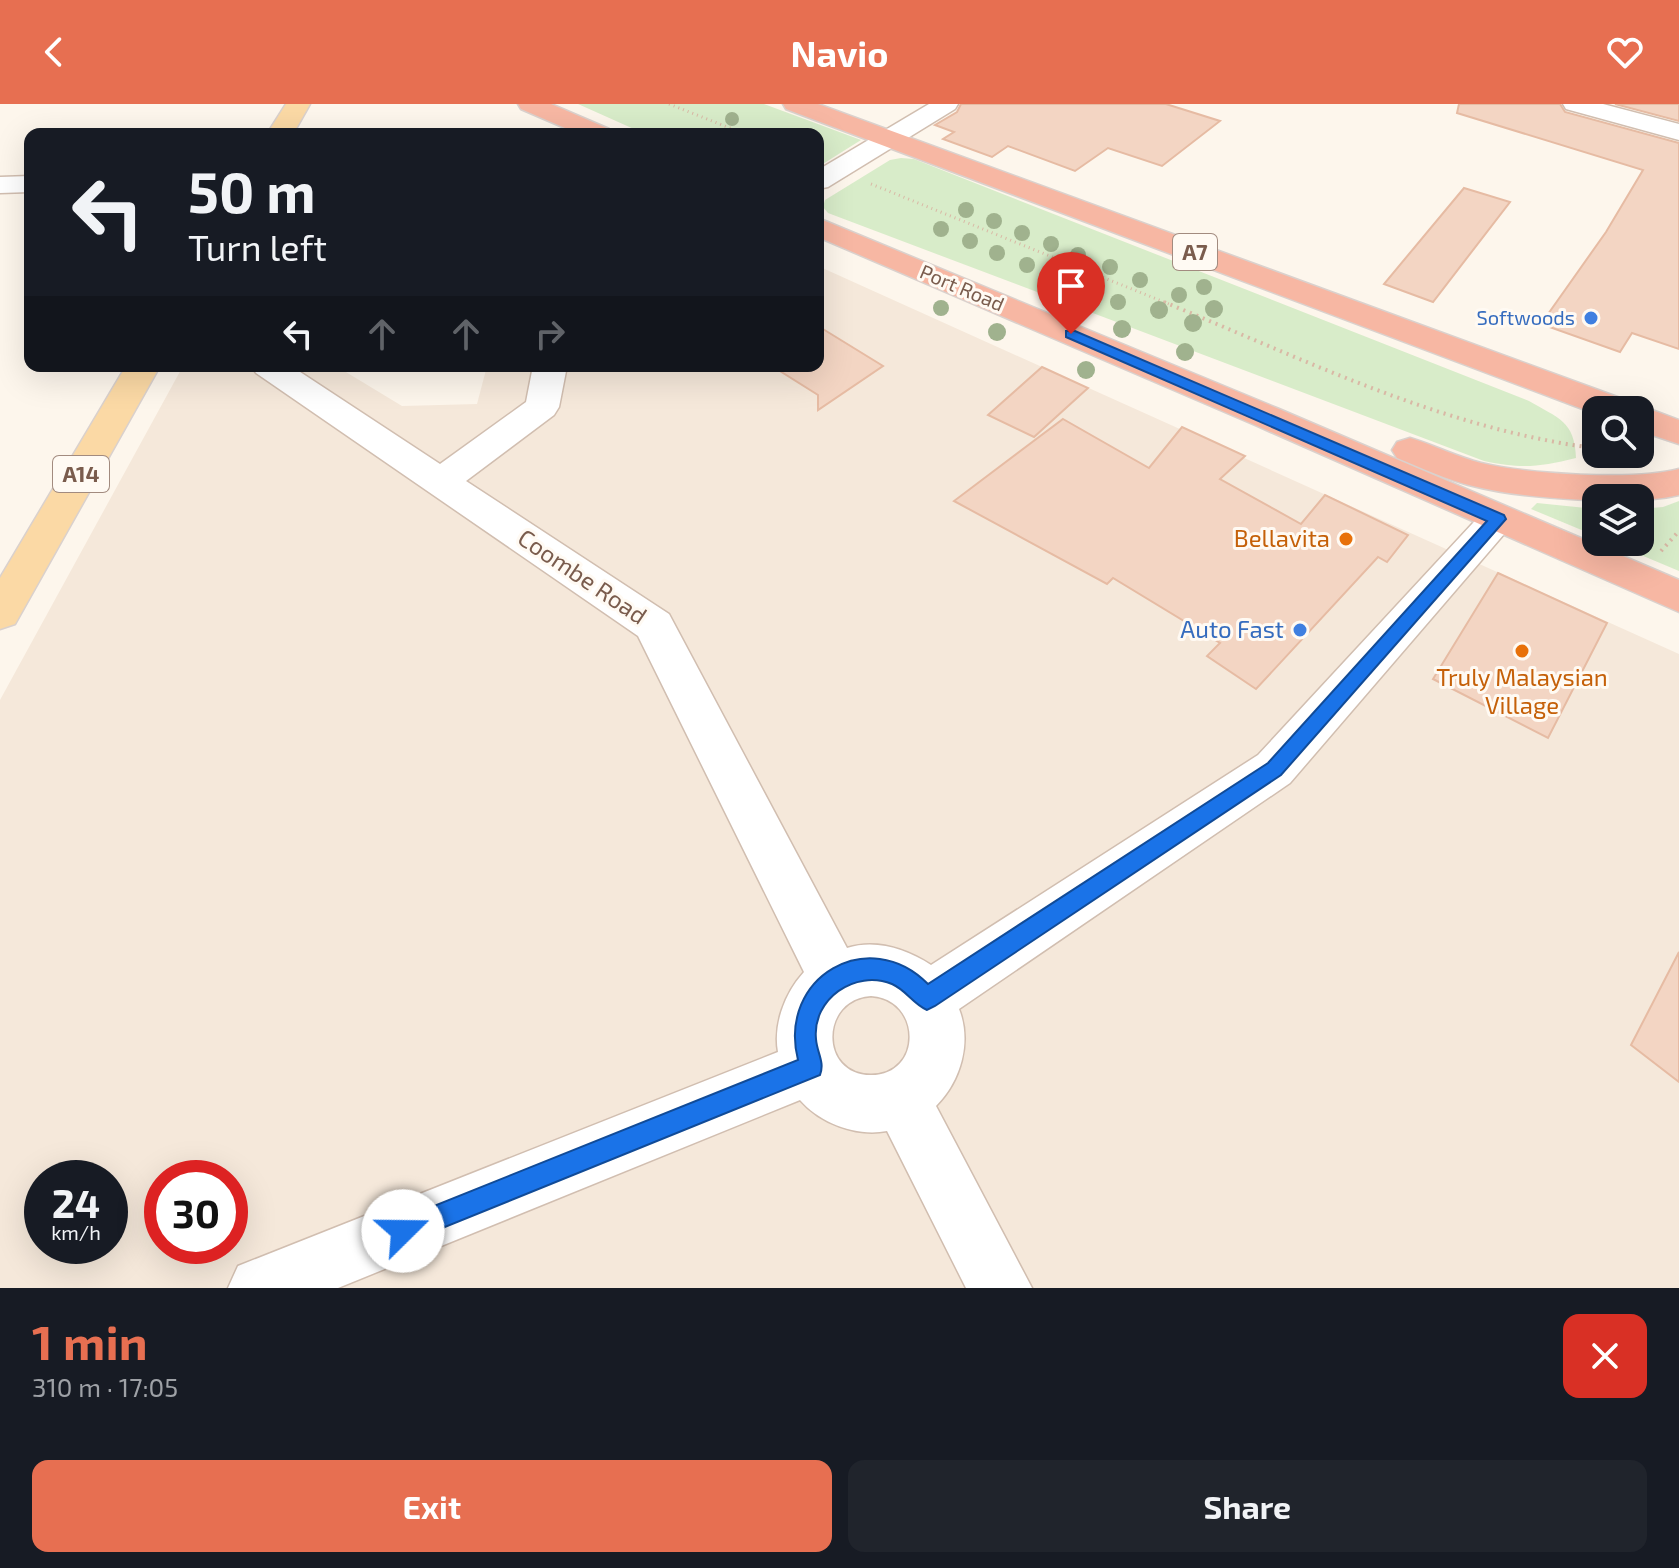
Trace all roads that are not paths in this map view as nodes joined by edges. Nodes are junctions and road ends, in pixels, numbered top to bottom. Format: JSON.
{"nodes":[{"id":1,"x":298,"y":104,"type":"edge"},
{"id":2,"x":530,"y":104,"type":"edge"},
{"id":3,"x":795,"y":104,"type":"edge"},
{"id":4,"x":946,"y":104,"type":"edge"},
{"id":5,"x":1575,"y":104,"type":"edge"},
{"id":6,"x":284,"y":128,"type":"edge"},
{"id":7,"x":586,"y":128,"type":"edge"},
{"id":8,"x":1679,"y":132,"type":"edge"},
{"id":9,"x":888,"y":138,"type":"junction"},
{"id":10,"x":824,"y":177,"type":"edge"},
{"id":11,"x":24,"y":184,"type":"edge"},
{"id":12,"x":0,"y":185,"type":"edge"},
{"id":13,"x":824,"y":230,"type":"edge"},
{"id":14,"x":1502,"y":366,"type":"junction"},
{"id":15,"x":139,"y":372,"type":"edge"},
{"id":16,"x":277,"y":372,"type":"edge"},
{"id":17,"x":549,"y":372,"type":"edge"},
{"id":18,"x":1582,"y":396,"type":"edge"},
{"id":19,"x":1267,"y":417,"type":"junction"},
{"id":20,"x":1582,"y":419,"type":"edge"},
{"id":21,"x":1654,"y":423,"type":"edge"},
{"id":22,"x":1679,"y":433,"type":"edge"},
{"id":23,"x":1606,"y":468,"type":"edge"},
{"id":24,"x":440,"y":482,"type":"junction"},
{"id":25,"x":1679,"y":482,"type":"edge"},
{"id":26,"x":1559,"y":485,"type":"junction"},
{"id":27,"x":1498,"y":519,"type":"junction"},
{"id":28,"x":6,"y":593,"type":"edge"},
{"id":29,"x":1679,"y":597,"type":"edge"},
{"id":30,"x":835,"y":979,"type":"junction"},
{"id":31,"x":927,"y":999,"type":"junction"},
{"id":32,"x":812,"y":1067,"type":"junction"},
{"id":33,"x":901,"y":1099,"type":"junction"},
{"id":34,"x":260,"y":1288,"type":"edge"},
{"id":35,"x":1000,"y":1288,"type":"edge"}],
"edges":[{"from":1,"to":6,"type":"main road"},
{"from":2,"to":7,"type":"highway"},
{"from":3,"to":9,"type":"highway","number":"A7"},
{"from":4,"to":9,"type":"street"},
{"from":5,"to":8,"type":"street"},
{"from":9,"to":10,"type":"street"},
{"from":9,"to":14,"type":"highway","number":"A7"},
{"from":11,"to":12,"type":"street"},
{"from":13,"to":19,"type":"highway","name":"Port Road"},
{"from":14,"to":18,"type":"highway","number":"A7"},
{"from":14,"to":20,"type":"highway"},
{"from":15,"to":28,"type":"main road","number":"A14"},
{"from":16,"to":24,"type":"street","name":"Coombe Road"},
{"from":17,"to":24,"type":"street"},
{"from":19,"to":26,"type":"highway"},
{"from":19,"to":27,"type":"highway","name":"Port Road"},
{"from":21,"to":22,"type":"highway"},
{"from":23,"to":26,"type":"highway"},
{"from":24,"to":30,"type":"street","name":"Coombe Road"},
{"from":25,"to":26,"type":"highway"},
{"from":27,"to":29,"type":"highway","name":"Port Road"},
{"from":27,"to":31,"type":"street"},
{"from":30,"to":31,"type":"street"},
{"from":30,"to":32,"type":"street"},
{"from":31,"to":33,"type":"street"},
{"from":32,"to":33,"type":"street"},
{"from":32,"to":34,"type":"street"},
{"from":33,"to":35,"type":"street"}]}
